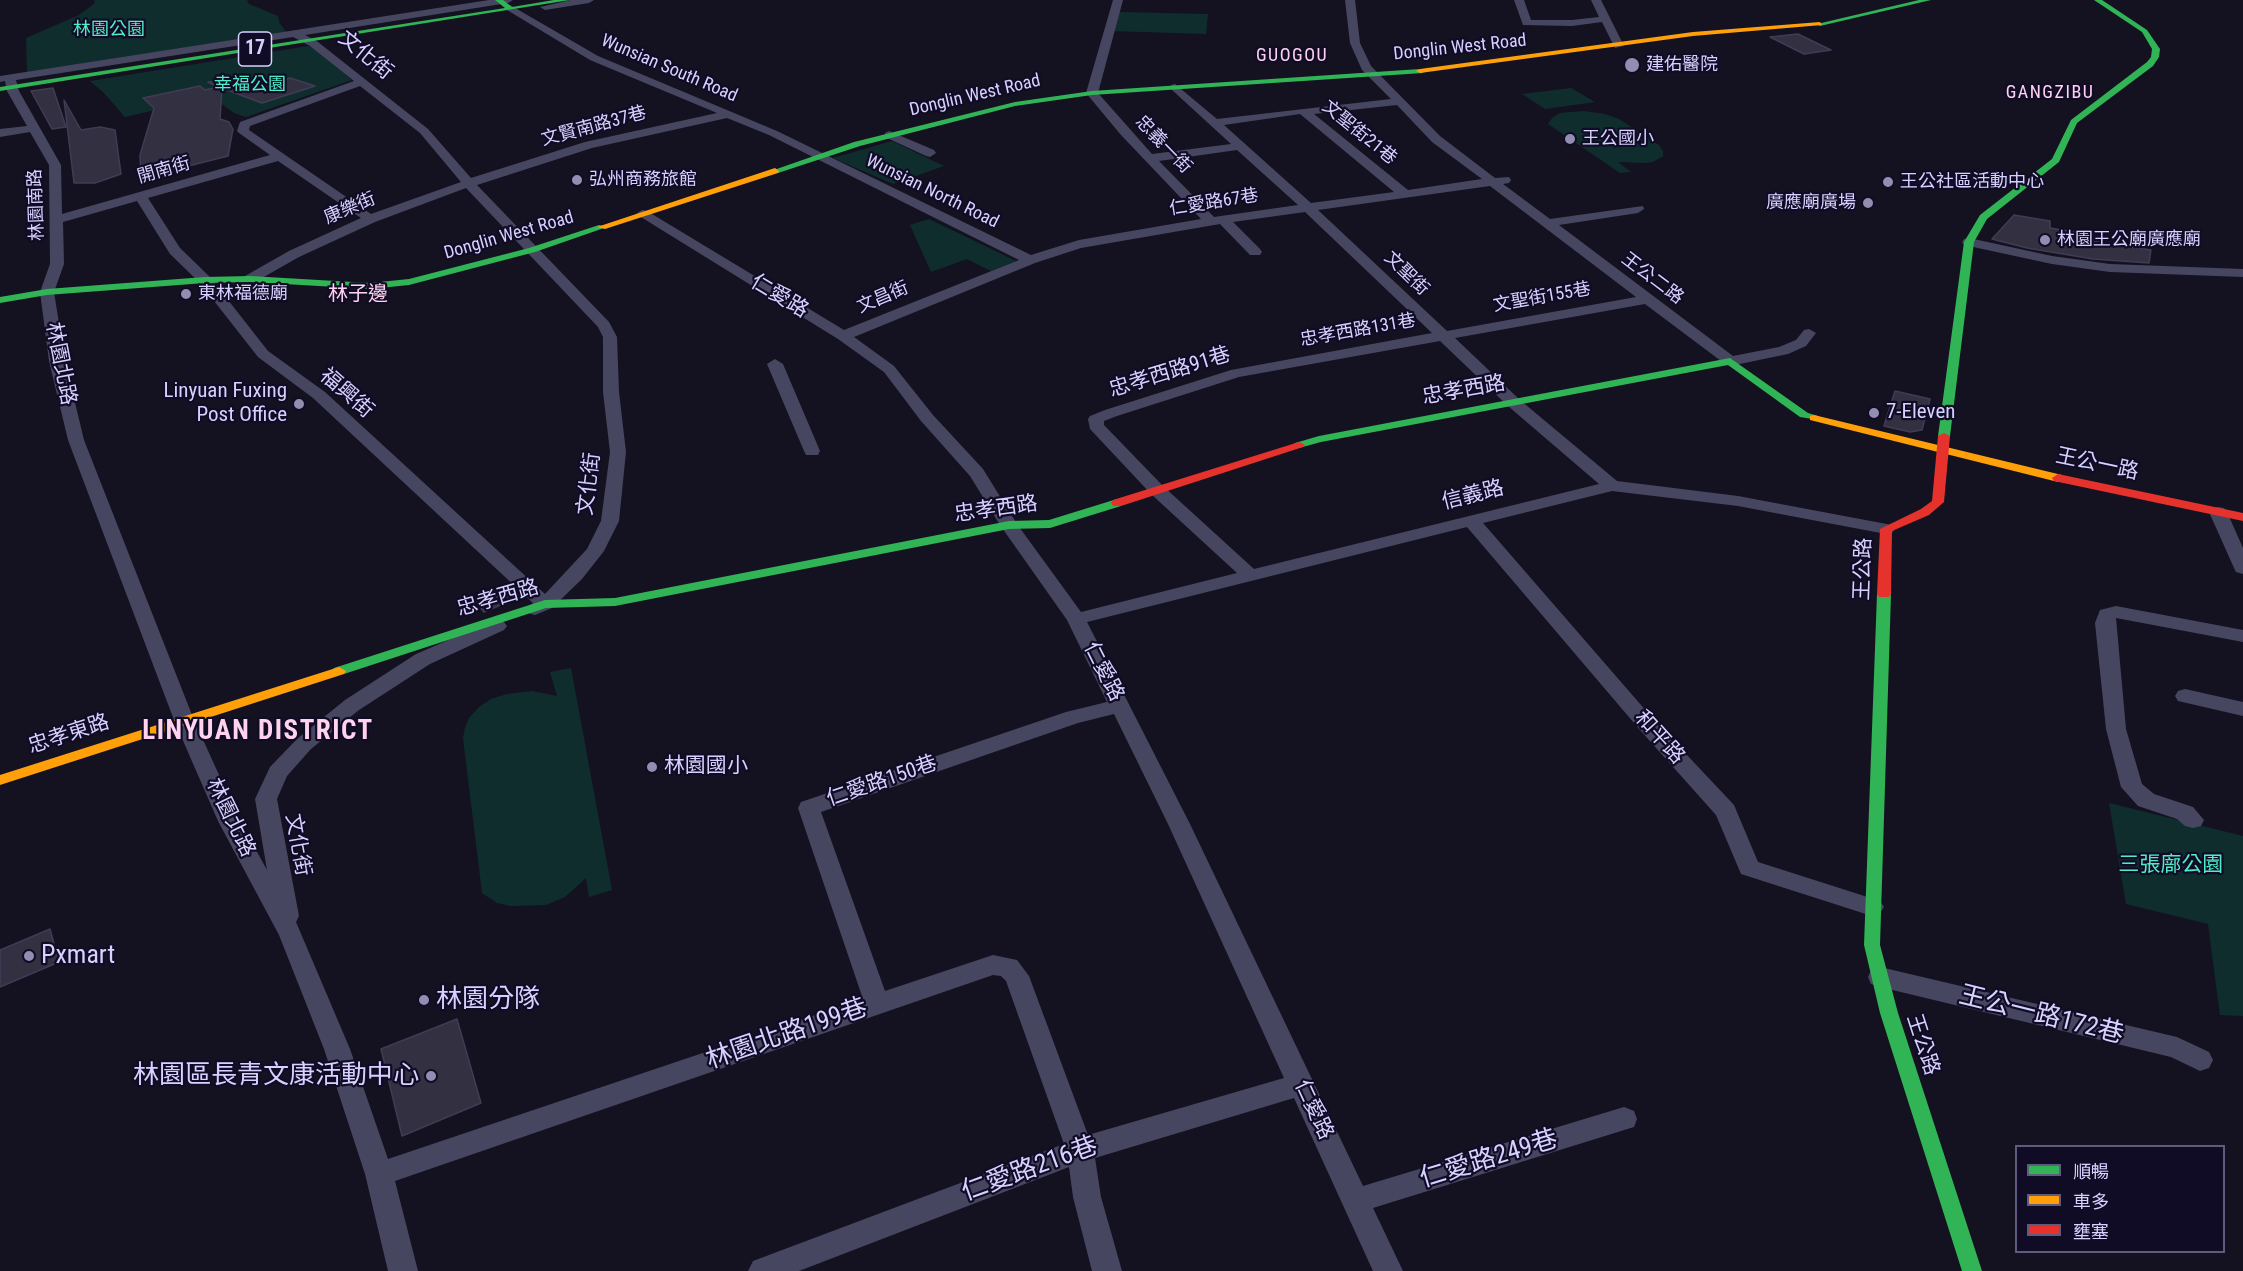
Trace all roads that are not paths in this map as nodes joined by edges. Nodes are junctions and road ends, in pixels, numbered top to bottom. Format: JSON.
{"nodes":[{"id":1,"x":538,"y":0,"type":"edge"},
{"id":2,"x":567,"y":0,"type":"edge"},
{"id":3,"x":589,"y":0,"type":"edge"},
{"id":4,"x":1118,"y":0,"type":"edge"},
{"id":5,"x":1350,"y":0,"type":"edge"},
{"id":6,"x":1361,"y":0,"type":"edge"},
{"id":7,"x":1519,"y":0,"type":"edge"},
{"id":8,"x":1596,"y":0,"type":"edge"},
{"id":9,"x":1928,"y":0,"type":"edge"},
{"id":10,"x":2097,"y":0,"type":"edge"},
{"id":11,"x":506,"y":4,"type":"edge"},
{"id":12,"x":1605,"y":19,"type":"junction"},
{"id":13,"x":304,"y":38,"type":"junction"},
{"id":14,"x":1619,"y":46,"type":"junction"},
{"id":15,"x":1374,"y":74,"type":"junction"},
{"id":16,"x":362,"y":82,"type":"junction"},
{"id":17,"x":6,"y":85,"type":"edge"},
{"id":18,"x":1175,"y":87,"type":"junction"},
{"id":19,"x":1092,"y":93,"type":"junction"},
{"id":20,"x":1399,"y":101,"type":"junction"},
{"id":21,"x":1304,"y":112,"type":"junction"},
{"id":22,"x":730,"y":114,"type":"junction"},
{"id":23,"x":1214,"y":123,"type":"junction"},
{"id":24,"x":34,"y":128,"type":"junction"},
{"id":25,"x":0,"y":133,"type":"edge"},
{"id":26,"x":889,"y":135,"type":"junction"},
{"id":27,"x":1240,"y":146,"type":"junction"},
{"id":28,"x":930,"y":153,"type":"dead end"},
{"id":29,"x":281,"y":156,"type":"junction"},
{"id":30,"x":817,"y":156,"type":"junction"},
{"id":31,"x":1151,"y":158,"type":"junction"},
{"id":32,"x":1499,"y":181,"type":"junction"},
{"id":33,"x":469,"y":184,"type":"junction"},
{"id":34,"x":1405,"y":194,"type":"junction"},
{"id":35,"x":141,"y":196,"type":"junction"},
{"id":36,"x":1308,"y":208,"type":"junction"},
{"id":37,"x":1638,"y":209,"type":"dead end"},
{"id":38,"x":642,"y":214,"type":"junction"},
{"id":39,"x":57,"y":219,"type":"junction"},
{"id":40,"x":370,"y":219,"type":"junction"},
{"id":41,"x":1217,"y":220,"type":"junction"},
{"id":42,"x":1548,"y":223,"type":"junction"},
{"id":43,"x":1969,"y":242,"type":"junction"},
{"id":44,"x":532,"y":250,"type":"junction"},
{"id":45,"x":1255,"y":252,"type":"dead end"},
{"id":46,"x":1030,"y":260,"type":"junction"},
{"id":47,"x":2243,"y":273,"type":"edge"},
{"id":48,"x":250,"y":279,"type":"junction"},
{"id":49,"x":205,"y":280,"type":"junction"},
{"id":50,"x":47,"y":292,"type":"junction"},
{"id":51,"x":938,"y":297,"type":"joint"},
{"id":52,"x":1649,"y":299,"type":"junction"},
{"id":53,"x":0,"y":300,"type":"edge"},
{"id":54,"x":1809,"y":333,"type":"dead end"},
{"id":55,"x":843,"y":336,"type":"junction"},
{"id":56,"x":1443,"y":336,"type":"junction"},
{"id":57,"x":1730,"y":361,"type":"junction"},
{"id":58,"x":775,"y":364,"type":"dead end"},
{"id":59,"x":1280,"y":364,"type":"joint"},
{"id":60,"x":1514,"y":403,"type":"junction"},
{"id":61,"x":812,"y":451,"type":"dead end"},
{"id":62,"x":1941,"y":452,"type":"junction"},
{"id":63,"x":1612,"y":486,"type":"junction"},
{"id":64,"x":1157,"y":490,"type":"junction"},
{"id":65,"x":2218,"y":512,"type":"junction"},
{"id":66,"x":2243,"y":517,"type":"edge"},
{"id":67,"x":1470,"y":519,"type":"junction"},
{"id":68,"x":1009,"y":525,"type":"junction"},
{"id":69,"x":1886,"y":529,"type":"junction"},
{"id":70,"x":2243,"y":568,"type":"edge"},
{"id":71,"x":1250,"y":576,"type":"junction"},
{"id":72,"x":545,"y":604,"type":"junction"},
{"id":73,"x":1076,"y":619,"type":"junction"},
{"id":74,"x":2243,"y":636,"type":"edge"},
{"id":75,"x":2184,"y":696,"type":"dead end"},
{"id":76,"x":1120,"y":706,"type":"junction"},
{"id":77,"x":2243,"y":709,"type":"edge"},
{"id":78,"x":184,"y":720,"type":"junction"},
{"id":79,"x":0,"y":780,"type":"edge"},
{"id":80,"x":2193,"y":820,"type":"dead end"},
{"id":81,"x":1872,"y":907,"type":"junction"},
{"id":82,"x":291,"y":935,"type":"junction"},
{"id":83,"x":1880,"y":976,"type":"junction"},
{"id":84,"x":877,"y":1004,"type":"junction"},
{"id":85,"x":2200,"y":1060,"type":"dead end"},
{"id":86,"x":1302,"y":1084,"type":"junction"},
{"id":87,"x":1624,"y":1119,"type":"dead end"},
{"id":88,"x":1080,"y":1150,"type":"junction"},
{"id":89,"x":380,"y":1174,"type":"junction"},
{"id":90,"x":1355,"y":1201,"type":"junction"},
{"id":91,"x":403,"y":1271,"type":"edge"},
{"id":92,"x":763,"y":1271,"type":"edge"},
{"id":93,"x":1107,"y":1271,"type":"edge"},
{"id":94,"x":1388,"y":1271,"type":"edge"},
{"id":95,"x":1972,"y":1271,"type":"edge"}],
"edges":[{"from":1,"to":11,"type":"street","number":"17"},
{"from":2,"to":11,"type":"street","number":"17"},
{"from":3,"to":11,"type":"street"},
{"from":4,"to":19,"type":"street"},
{"from":5,"to":15,"type":"street","name":"王公二路"},
{"from":6,"to":15,"type":"street"},
{"from":7,"to":12,"type":"street"},
{"from":8,"to":12,"type":"street"},
{"from":9,"to":14,"type":"street","name":"Donglin West Road"},
{"from":10,"to":43,"type":"street","name":"王公路"},
{"from":11,"to":13,"type":"street","number":"17"},
{"from":11,"to":22,"type":"street","name":"Wunsian South Road"},
{"from":12,"to":14,"type":"street"},
{"from":13,"to":16,"type":"street","name":"文化街"},
{"from":13,"to":17,"type":"street","number":"17"},
{"from":14,"to":15,"type":"street","name":"Donglin West Road"},
{"from":15,"to":18,"type":"street","name":"Donglin West Road"},
{"from":15,"to":20,"type":"street","name":"王公二路"},
{"from":16,"to":29,"type":"street"},
{"from":16,"to":33,"type":"street","name":"文化街"},
{"from":17,"to":24,"type":"street","name":"林園南路"},
{"from":18,"to":19,"type":"street","name":"Donglin West Road"},
{"from":18,"to":23,"type":"street","name":"文聖街"},
{"from":19,"to":26,"type":"street","name":"Donglin West Road"},
{"from":19,"to":31,"type":"street","name":"忠義一街"},
{"from":20,"to":21,"type":"street"},
{"from":20,"to":32,"type":"street","name":"王公二路"},
{"from":21,"to":23,"type":"street","name":"文聖街21巷"},
{"from":21,"to":34,"type":"street","name":"文聖街21巷"},
{"from":22,"to":30,"type":"street","name":"Wunsian South Road"},
{"from":22,"to":33,"type":"street","name":"文賢南路37巷"},
{"from":23,"to":27,"type":"street","name":"文聖街"},
{"from":24,"to":25,"type":"street"},
{"from":24,"to":39,"type":"street","name":"林園南路"},
{"from":26,"to":28,"type":"street"},
{"from":26,"to":30,"type":"street","name":"Donglin West Road"},
{"from":27,"to":31,"type":"street"},
{"from":27,"to":36,"type":"street","name":"文聖街"},
{"from":29,"to":35,"type":"street","name":"開南街"},
{"from":29,"to":40,"type":"street"},
{"from":30,"to":38,"type":"street","name":"Donglin West Road"},
{"from":30,"to":46,"type":"street","name":"Wunsian North Road"},
{"from":31,"to":41,"type":"street","name":"忠義一街"},
{"from":32,"to":34,"type":"street","name":"仁愛路67巷"},
{"from":32,"to":42,"type":"street","name":"王公二路"},
{"from":33,"to":40,"type":"street","name":"康樂街"},
{"from":33,"to":44,"type":"street","name":"文化街"},
{"from":34,"to":36,"type":"street","name":"仁愛路67巷"},
{"from":35,"to":39,"type":"street","name":"開南街"},
{"from":35,"to":49,"type":"street","name":"福興街"},
{"from":36,"to":41,"type":"street","name":"仁愛路67巷"},
{"from":36,"to":56,"type":"street","name":"文聖街"},
{"from":37,"to":42,"type":"street"},
{"from":38,"to":44,"type":"street","name":"Donglin West Road"},
{"from":38,"to":55,"type":"street","name":"仁愛路"},
{"from":39,"to":50,"type":"street","name":"林園南路"},
{"from":40,"to":48,"type":"street","name":"康樂街"},
{"from":41,"to":45,"type":"street","name":"忠義一街"},
{"from":41,"to":46,"type":"street","name":"仁愛路67巷"},
{"from":42,"to":52,"type":"street","name":"王公二路"},
{"from":43,"to":47,"type":"street"},
{"from":43,"to":62,"type":"street","name":"王公路"},
{"from":44,"to":48,"type":"street","name":"Donglin West Road"},
{"from":44,"to":72,"type":"street","name":"文化街"},
{"from":46,"to":51,"type":"street","name":"仁愛路67巷"},
{"from":48,"to":49,"type":"street","name":"Donglin West Road"},
{"from":49,"to":50,"type":"street","name":"Donglin West Road"},
{"from":49,"to":72,"type":"street","name":"福興街"},
{"from":50,"to":53,"type":"street","name":"Donglin West Road"},
{"from":50,"to":78,"type":"street","name":"林園北路"},
{"from":51,"to":55,"type":"street","name":"文昌街"},
{"from":52,"to":56,"type":"street","name":"文聖街155巷"},
{"from":52,"to":57,"type":"street","name":"王公二路"},
{"from":54,"to":57,"type":"street","name":"忠孝西路"},
{"from":55,"to":68,"type":"street","name":"仁愛路"},
{"from":56,"to":59,"type":"street","name":"忠孝西路131巷"},
{"from":56,"to":60,"type":"street","name":"文聖街"},
{"from":57,"to":60,"type":"street","name":"忠孝西路"},
{"from":57,"to":62,"type":"street","name":"王公二路"},
{"from":58,"to":61,"type":"street"},
{"from":59,"to":64,"type":"street","name":"忠孝西路91巷"},
{"from":60,"to":63,"type":"street","name":"文聖街"},
{"from":60,"to":64,"type":"street","name":"忠孝西路"},
{"from":62,"to":65,"type":"street","name":"王公一路"},
{"from":62,"to":69,"type":"street","name":"王公路"},
{"from":63,"to":67,"type":"street","name":"信義路"},
{"from":63,"to":69,"type":"street","name":"信義路"},
{"from":64,"to":68,"type":"street","name":"忠孝西路"},
{"from":64,"to":71,"type":"street"},
{"from":65,"to":66,"type":"street","name":"王公一路"},
{"from":65,"to":70,"type":"street"},
{"from":67,"to":71,"type":"street","name":"信義路"},
{"from":67,"to":81,"type":"street","name":"和平路"},
{"from":68,"to":72,"type":"street","name":"忠孝西路"},
{"from":68,"to":73,"type":"street","name":"仁愛路"},
{"from":69,"to":81,"type":"street","name":"王公路"},
{"from":71,"to":73,"type":"street","name":"信義路"},
{"from":72,"to":78,"type":"street","name":"忠孝西路"},
{"from":72,"to":82,"type":"street","name":"文化街"},
{"from":73,"to":76,"type":"street","name":"仁愛路"},
{"from":74,"to":80,"type":"street"},
{"from":75,"to":77,"type":"street"},
{"from":76,"to":84,"type":"street","name":"仁愛路150巷"},
{"from":76,"to":86,"type":"street","name":"仁愛路"},
{"from":78,"to":79,"type":"street","name":"忠孝東路"},
{"from":78,"to":82,"type":"street","name":"林園北路"},
{"from":81,"to":83,"type":"street","name":"王公路"},
{"from":82,"to":89,"type":"street","name":"林園北路"},
{"from":83,"to":85,"type":"street","name":"王公一路172巷"},
{"from":83,"to":95,"type":"street","name":"王公路"},
{"from":84,"to":88,"type":"street","name":"林園北路199巷"},
{"from":84,"to":89,"type":"street","name":"林園北路199巷"},
{"from":86,"to":88,"type":"street","name":"仁愛路216巷"},
{"from":86,"to":90,"type":"street","name":"仁愛路"},
{"from":87,"to":90,"type":"street","name":"仁愛路249巷"},
{"from":88,"to":92,"type":"street","name":"仁愛路216巷"},
{"from":88,"to":93,"type":"street","name":"林園北路199巷"},
{"from":89,"to":91,"type":"street","name":"林園北路"},
{"from":90,"to":94,"type":"street","name":"仁愛路"}]}
